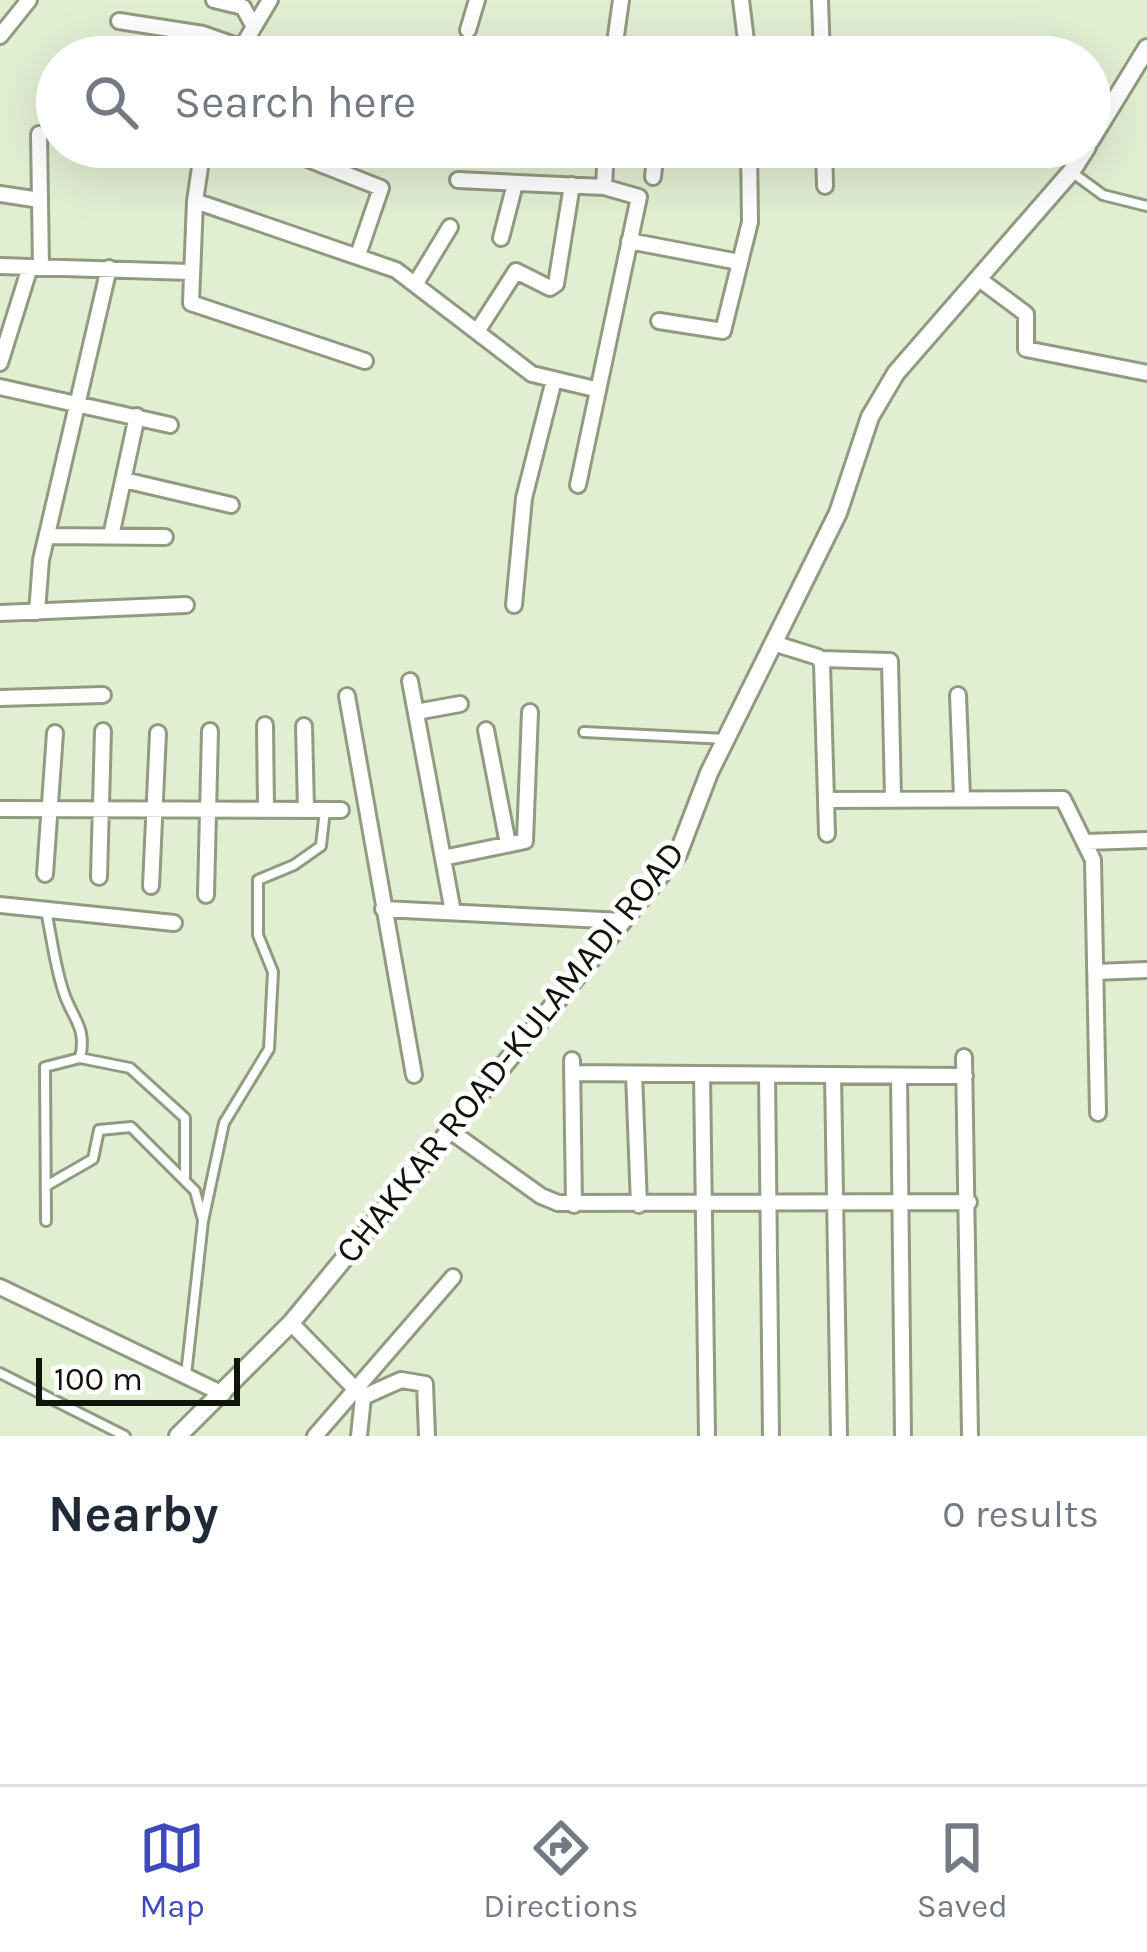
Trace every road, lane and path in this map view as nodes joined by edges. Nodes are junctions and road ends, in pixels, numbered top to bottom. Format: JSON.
{"nodes":[{"id":1,"x":29,"y":0,"type":"edge"},
{"id":2,"x":214,"y":0,"type":"edge"},
{"id":3,"x":477,"y":0,"type":"edge"},
{"id":4,"x":621,"y":0,"type":"edge"},
{"id":5,"x":741,"y":0,"type":"edge"},
{"id":6,"x":820,"y":0,"type":"edge"},
{"id":7,"x":263,"y":13,"type":"edge"},
{"id":8,"x":118,"y":21,"type":"dead end"},
{"id":9,"x":468,"y":30,"type":"dead end"},
{"id":10,"x":0,"y":36,"type":"edge"},
{"id":11,"x":207,"y":36,"type":"edge"},
{"id":12,"x":616,"y":36,"type":"edge"},
{"id":13,"x":745,"y":36,"type":"edge"},
{"id":14,"x":821,"y":36,"type":"edge"},
{"id":15,"x":1147,"y":48,"type":"edge"},
{"id":16,"x":1111,"y":107,"type":"edge"},
{"id":17,"x":40,"y":168,"type":"edge"},
{"id":18,"x":200,"y":168,"type":"edge"},
{"id":19,"x":331,"y":168,"type":"edge"},
{"id":20,"x":605,"y":168,"type":"edge"},
{"id":21,"x":654,"y":168,"type":"edge"},
{"id":22,"x":749,"y":168,"type":"edge"},
{"id":23,"x":825,"y":168,"type":"edge"},
{"id":24,"x":1074,"y":168,"type":"edge"},
{"id":25,"x":1072,"y":172,"type":"junction"},
{"id":26,"x":653,"y":177,"type":"dead end"},
{"id":27,"x":458,"y":180,"type":"dead end"},
{"id":28,"x":604,"y":180,"type":"junction"},
{"id":29,"x":515,"y":184,"type":"junction"},
{"id":30,"x":572,"y":185,"type":"junction"},
{"id":31,"x":825,"y":186,"type":"dead end"},
{"id":32,"x":0,"y":194,"type":"edge"},
{"id":33,"x":40,"y":200,"type":"junction"},
{"id":34,"x":195,"y":201,"type":"junction"},
{"id":35,"x":1147,"y":206,"type":"edge"},
{"id":36,"x":450,"y":227,"type":"dead end"},
{"id":37,"x":502,"y":238,"type":"dead end"},
{"id":38,"x":629,"y":241,"type":"junction"},
{"id":39,"x":358,"y":255,"type":"junction"},
{"id":40,"x":739,"y":262,"type":"junction"},
{"id":41,"x":0,"y":266,"type":"edge"},
{"id":42,"x":35,"y":268,"type":"junction"},
{"id":43,"x":109,"y":268,"type":"junction"},
{"id":44,"x":190,"y":272,"type":"junction"},
{"id":45,"x":979,"y":279,"type":"junction"},
{"id":46,"x":416,"y":283,"type":"junction"},
{"id":47,"x":659,"y":321,"type":"dead end"},
{"id":48,"x":478,"y":330,"type":"junction"},
{"id":49,"x":365,"y":361,"type":"dead end"},
{"id":50,"x":0,"y":363,"type":"edge"},
{"id":51,"x":1147,"y":373,"type":"edge"},
{"id":52,"x":554,"y":380,"type":"junction"},
{"id":53,"x":0,"y":387,"type":"edge"},
{"id":54,"x":595,"y":389,"type":"junction"},
{"id":55,"x":77,"y":400,"type":"junction"},
{"id":56,"x":137,"y":416,"type":"junction"},
{"id":57,"x":170,"y":424,"type":"dead end"},
{"id":58,"x":124,"y":480,"type":"junction"},
{"id":59,"x":578,"y":485,"type":"dead end"},
{"id":60,"x":231,"y":506,"type":"dead end"},
{"id":61,"x":46,"y":536,"type":"junction"},
{"id":62,"x":111,"y":536,"type":"junction"},
{"id":63,"x":165,"y":537,"type":"dead end"},
{"id":64,"x":186,"y":605,"type":"dead end"},
{"id":65,"x":514,"y":605,"type":"dead end"},
{"id":66,"x":38,"y":612,"type":"junction"},
{"id":67,"x":0,"y":614,"type":"edge"},
{"id":68,"x":773,"y":644,"type":"junction"},
{"id":69,"x":821,"y":659,"type":"junction"},
{"id":70,"x":410,"y":682,"type":"dead end"},
{"id":71,"x":103,"y":695,"type":"dead end"},
{"id":72,"x":958,"y":695,"type":"dead end"},
{"id":73,"x":347,"y":697,"type":"dead end"},
{"id":74,"x":0,"y":698,"type":"edge"},
{"id":75,"x":460,"y":704,"type":"dead end"},
{"id":76,"x":416,"y":712,"type":"junction"},
{"id":77,"x":530,"y":712,"type":"dead end"},
{"id":78,"x":265,"y":725,"type":"dead end"},
{"id":79,"x":304,"y":727,"type":"dead end"},
{"id":80,"x":486,"y":730,"type":"dead end"},
{"id":81,"x":104,"y":731,"type":"dead end"},
{"id":82,"x":211,"y":731,"type":"dead end"},
{"id":83,"x":584,"y":732,"type":"dead end"},
{"id":84,"x":55,"y":733,"type":"dead end"},
{"id":85,"x":158,"y":733,"type":"dead end"},
{"id":86,"x":726,"y":740,"type":"junction"},
{"id":87,"x":962,"y":797,"type":"junction"},
{"id":88,"x":893,"y":798,"type":"junction"},
{"id":89,"x":826,"y":800,"type":"junction"},
{"id":90,"x":0,"y":809,"type":"edge"},
{"id":91,"x":48,"y":809,"type":"junction"},
{"id":92,"x":100,"y":809,"type":"junction"},
{"id":93,"x":154,"y":809,"type":"junction"},
{"id":94,"x":211,"y":809,"type":"junction"},
{"id":95,"x":266,"y":809,"type":"junction"},
{"id":96,"x":306,"y":809,"type":"junction"},
{"id":97,"x":333,"y":810,"type":"joint"},
{"id":98,"x":827,"y":834,"type":"dead end"},
{"id":99,"x":1147,"y":840,"type":"edge"},
{"id":100,"x":1087,"y":842,"type":"junction"},
{"id":101,"x":508,"y":844,"type":"junction"},
{"id":102,"x":443,"y":858,"type":"junction"},
{"id":103,"x":45,"y":874,"type":"dead end"},
{"id":104,"x":99,"y":877,"type":"dead end"},
{"id":105,"x":151,"y":886,"type":"dead end"},
{"id":106,"x":206,"y":895,"type":"dead end"},
{"id":107,"x":0,"y":905,"type":"edge"},
{"id":108,"x":46,"y":909,"type":"junction"},
{"id":109,"x":383,"y":909,"type":"junction"},
{"id":110,"x":453,"y":912,"type":"junction"},
{"id":111,"x":622,"y":921,"type":"junction"},
{"id":112,"x":174,"y":923,"type":"dead end"},
{"id":113,"x":1147,"y":970,"type":"edge"},
{"id":114,"x":1095,"y":972,"type":"junction"},
{"id":115,"x":964,"y":1057,"type":"dead end"},
{"id":116,"x":80,"y":1058,"type":"junction"},
{"id":117,"x":634,"y":1074,"type":"junction"},
{"id":118,"x":702,"y":1074,"type":"junction"},
{"id":119,"x":414,"y":1075,"type":"dead end"},
{"id":120,"x":767,"y":1075,"type":"junction"},
{"id":121,"x":833,"y":1075,"type":"junction"},
{"id":122,"x":899,"y":1076,"type":"junction"},
{"id":123,"x":964,"y":1076,"type":"junction"},
{"id":124,"x":1098,"y":1113,"type":"dead end"},
{"id":125,"x":449,"y":1130,"type":"junction"},
{"id":126,"x":185,"y":1179,"type":"junction"},
{"id":127,"x":46,"y":1186,"type":"junction"},
{"id":128,"x":771,"y":1202,"type":"junction"},
{"id":129,"x":837,"y":1202,"type":"junction"},
{"id":130,"x":900,"y":1202,"type":"junction"},
{"id":131,"x":969,"y":1202,"type":"junction"},
{"id":132,"x":574,"y":1204,"type":"junction"},
{"id":133,"x":639,"y":1204,"type":"junction"},
{"id":134,"x":703,"y":1204,"type":"junction"},
{"id":135,"x":46,"y":1221,"type":"dead end"},
{"id":136,"x":203,"y":1221,"type":"junction"},
{"id":137,"x":453,"y":1277,"type":"dead end"},
{"id":138,"x":0,"y":1287,"type":"edge"},
{"id":139,"x":291,"y":1324,"type":"junction"},
{"id":140,"x":0,"y":1373,"type":"edge"},
{"id":141,"x":186,"y":1376,"type":"junction"},
{"id":142,"x":359,"y":1393,"type":"junction"},
{"id":143,"x":223,"y":1394,"type":"junction"},
{"id":144,"x":125,"y":1436,"type":"edge"},
{"id":145,"x":178,"y":1436,"type":"edge"},
{"id":146,"x":315,"y":1436,"type":"edge"},
{"id":147,"x":359,"y":1436,"type":"edge"},
{"id":148,"x":427,"y":1436,"type":"edge"},
{"id":149,"x":707,"y":1436,"type":"edge"},
{"id":150,"x":771,"y":1436,"type":"edge"},
{"id":151,"x":839,"y":1436,"type":"edge"},
{"id":152,"x":903,"y":1436,"type":"edge"},
{"id":153,"x":970,"y":1436,"type":"edge"}],
"edges":[{"from":1,"to":10,"type":"street"},
{"from":2,"to":7,"type":"street"},
{"from":3,"to":9,"type":"street"},
{"from":4,"to":12,"type":"street"},
{"from":5,"to":13,"type":"street"},
{"from":6,"to":14,"type":"street"},
{"from":8,"to":11,"type":"street"},
{"from":15,"to":16,"type":"street","name":"CHAKKAR ROAD-KULAMADI ROAD"},
{"from":17,"to":33,"type":"street"},
{"from":18,"to":34,"type":"street"},
{"from":19,"to":39,"type":"street"},
{"from":20,"to":28,"type":"street"},
{"from":21,"to":26,"type":"street"},
{"from":22,"to":40,"type":"street"},
{"from":23,"to":31,"type":"street"},
{"from":24,"to":25,"type":"street","name":"CHAKKAR ROAD-KULAMADI ROAD"},
{"from":25,"to":35,"type":"lane"},
{"from":25,"to":45,"type":"street","name":"CHAKKAR ROAD-KULAMADI ROAD"},
{"from":27,"to":29,"type":"street"},
{"from":28,"to":30,"type":"street"},
{"from":28,"to":38,"type":"street"},
{"from":29,"to":30,"type":"street"},
{"from":29,"to":37,"type":"street"},
{"from":30,"to":48,"type":"street"},
{"from":32,"to":33,"type":"street"},
{"from":33,"to":42,"type":"street"},
{"from":34,"to":39,"type":"street"},
{"from":34,"to":44,"type":"street"},
{"from":36,"to":46,"type":"street"},
{"from":38,"to":40,"type":"street"},
{"from":38,"to":54,"type":"street"},
{"from":39,"to":46,"type":"street"},
{"from":40,"to":47,"type":"street"},
{"from":41,"to":42,"type":"street"},
{"from":42,"to":43,"type":"street"},
{"from":42,"to":50,"type":"street"},
{"from":43,"to":44,"type":"street"},
{"from":43,"to":55,"type":"street"},
{"from":44,"to":49,"type":"street"},
{"from":45,"to":51,"type":"street"},
{"from":45,"to":68,"type":"street","name":"CHAKKAR ROAD-KULAMADI ROAD"},
{"from":46,"to":48,"type":"street"},
{"from":48,"to":52,"type":"street"},
{"from":52,"to":54,"type":"street"},
{"from":52,"to":65,"type":"street"},
{"from":53,"to":55,"type":"street"},
{"from":54,"to":59,"type":"street"},
{"from":55,"to":56,"type":"street"},
{"from":55,"to":61,"type":"street"},
{"from":56,"to":57,"type":"street"},
{"from":56,"to":58,"type":"street"},
{"from":58,"to":60,"type":"street"},
{"from":58,"to":62,"type":"street"},
{"from":61,"to":62,"type":"street"},
{"from":61,"to":66,"type":"street"},
{"from":62,"to":63,"type":"street"},
{"from":64,"to":66,"type":"street"},
{"from":66,"to":67,"type":"street"},
{"from":68,"to":69,"type":"street"},
{"from":68,"to":86,"type":"street","name":"CHAKKAR ROAD-KULAMADI ROAD"},
{"from":69,"to":88,"type":"street"},
{"from":69,"to":89,"type":"street"},
{"from":70,"to":76,"type":"street"},
{"from":71,"to":74,"type":"street"},
{"from":72,"to":87,"type":"street"},
{"from":73,"to":109,"type":"street"},
{"from":75,"to":76,"type":"street"},
{"from":76,"to":102,"type":"street"},
{"from":77,"to":101,"type":"street"},
{"from":78,"to":95,"type":"street"},
{"from":79,"to":96,"type":"street"},
{"from":80,"to":101,"type":"street"},
{"from":81,"to":92,"type":"street"},
{"from":82,"to":94,"type":"street"},
{"from":83,"to":86,"type":"lane"},
{"from":84,"to":91,"type":"street"},
{"from":85,"to":93,"type":"street"},
{"from":86,"to":111,"type":"street","name":"CHAKKAR ROAD-KULAMADI ROAD"},
{"from":87,"to":88,"type":"street"},
{"from":87,"to":100,"type":"street"},
{"from":88,"to":89,"type":"street"},
{"from":89,"to":98,"type":"street"},
{"from":90,"to":91,"type":"street"},
{"from":91,"to":92,"type":"street"},
{"from":91,"to":103,"type":"street"},
{"from":92,"to":93,"type":"street"},
{"from":92,"to":104,"type":"street"},
{"from":93,"to":94,"type":"street"},
{"from":93,"to":105,"type":"street"},
{"from":94,"to":95,"type":"street"},
{"from":94,"to":106,"type":"street"},
{"from":95,"to":96,"type":"street"},
{"from":96,"to":97,"type":"street"},
{"from":97,"to":136,"type":"lane"},
{"from":99,"to":100,"type":"street"},
{"from":100,"to":114,"type":"street"},
{"from":101,"to":102,"type":"street"},
{"from":102,"to":110,"type":"street"},
{"from":107,"to":108,"type":"street"},
{"from":108,"to":112,"type":"street"},
{"from":108,"to":116,"type":"lane"},
{"from":109,"to":110,"type":"street"},
{"from":109,"to":119,"type":"street"},
{"from":110,"to":111,"type":"street"},
{"from":111,"to":125,"type":"street","name":"CHAKKAR ROAD-KULAMADI ROAD"},
{"from":113,"to":114,"type":"street"},
{"from":114,"to":124,"type":"street"},
{"from":115,"to":123,"type":"street"},
{"from":116,"to":126,"type":"lane"},
{"from":116,"to":127,"type":"lane"},
{"from":117,"to":118,"type":"street"},
{"from":117,"to":132,"type":"street"},
{"from":117,"to":133,"type":"street"},
{"from":118,"to":120,"type":"street"},
{"from":118,"to":134,"type":"street"},
{"from":120,"to":121,"type":"street"},
{"from":120,"to":128,"type":"street"},
{"from":121,"to":122,"type":"street"},
{"from":121,"to":129,"type":"street"},
{"from":122,"to":123,"type":"street"},
{"from":122,"to":130,"type":"street"},
{"from":123,"to":131,"type":"street"},
{"from":125,"to":132,"type":"street"},
{"from":125,"to":139,"type":"street","name":"CHAKKAR ROAD-KULAMADI ROAD"},
{"from":126,"to":127,"type":"lane"},
{"from":126,"to":136,"type":"lane"},
{"from":127,"to":135,"type":"lane"},
{"from":128,"to":129,"type":"street"},
{"from":128,"to":134,"type":"street"},
{"from":128,"to":150,"type":"street"},
{"from":129,"to":130,"type":"street"},
{"from":129,"to":151,"type":"street"},
{"from":130,"to":131,"type":"street"},
{"from":130,"to":152,"type":"street"},
{"from":131,"to":153,"type":"street"},
{"from":132,"to":133,"type":"street"},
{"from":133,"to":134,"type":"street"},
{"from":134,"to":149,"type":"street"},
{"from":136,"to":141,"type":"lane"},
{"from":137,"to":142,"type":"street"},
{"from":138,"to":141,"type":"street"},
{"from":139,"to":142,"type":"street"},
{"from":139,"to":143,"type":"street","name":"CHAKKAR ROAD-KULAMADI ROAD"},
{"from":140,"to":144,"type":"lane"},
{"from":141,"to":143,"type":"street"},
{"from":142,"to":146,"type":"street"},
{"from":142,"to":147,"type":"street"},
{"from":142,"to":148,"type":"street"},
{"from":143,"to":145,"type":"street","name":"CHAKKAR ROAD-KULAMADI ROAD"}]}
